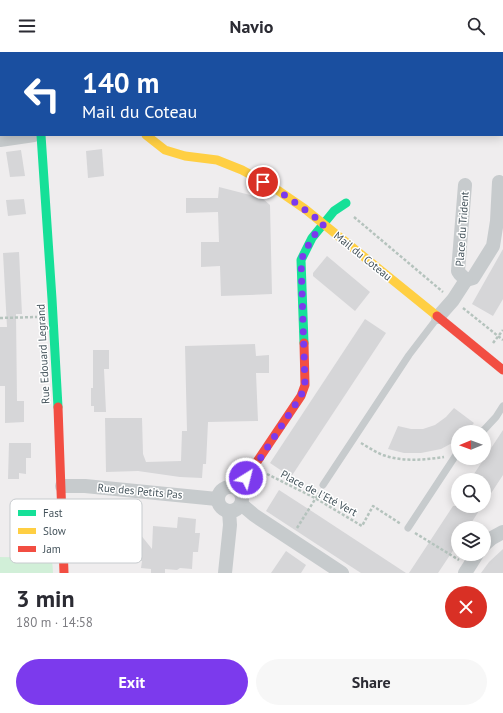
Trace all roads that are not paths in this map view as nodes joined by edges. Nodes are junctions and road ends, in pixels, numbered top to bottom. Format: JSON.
{"nodes":[{"id":1,"x":27,"y":136,"type":"edge"},
{"id":2,"x":41,"y":136,"type":"edge"},
{"id":3,"x":147,"y":136,"type":"edge"},
{"id":4,"x":0,"y":140,"type":"edge"},
{"id":5,"x":499,"y":182,"type":"dead end"},
{"id":6,"x":465,"y":185,"type":"dead end"},
{"id":7,"x":343,"y":205,"type":"road end"},
{"id":8,"x":324,"y":224,"type":"junction"},
{"id":9,"x":466,"y":280,"type":"junction"},
{"id":10,"x":438,"y":317,"type":"junction"},
{"id":11,"x":503,"y":370,"type":"edge"},
{"id":12,"x":503,"y":406,"type":"edge"},
{"id":13,"x":489,"y":425,"type":"edge"},
{"id":14,"x":451,"y":463,"type":"edge"},
{"id":15,"x":323,"y":485,"type":"road end"},
{"id":16,"x":62,"y":486,"type":"junction"},
{"id":17,"x":62,"y":499,"type":"edge"},
{"id":18,"x":217,"y":499,"type":"junction"},
{"id":19,"x":236,"y":502,"type":"junction"},
{"id":20,"x":408,"y":528,"type":"road end"},
{"id":21,"x":503,"y":532,"type":"edge"},
{"id":22,"x":491,"y":539,"type":"edge"},
{"id":23,"x":473,"y":561,"type":"edge"},
{"id":24,"x":64,"y":563,"type":"edge"},
{"id":25,"x":467,"y":570,"type":"edge"},
{"id":26,"x":64,"y":573,"type":"edge"},
{"id":27,"x":225,"y":573,"type":"edge"},
{"id":28,"x":342,"y":573,"type":"edge"}],
"edges":[{"from":1,"to":4,"type":"street"},
{"from":2,"to":16,"type":"street","name":"Rue Edouard Legrand"},
{"from":3,"to":8,"type":"street","name":"Mail du Coteau"},
{"from":5,"to":9,"type":"street","name":"Place du Trident"},
{"from":6,"to":9,"type":"street","name":"Place du Trident"},
{"from":7,"to":8,"type":"street"},
{"from":8,"to":10,"type":"street","name":"Mail du Coteau"},
{"from":8,"to":19,"type":"street"},
{"from":9,"to":10,"type":"street"},
{"from":10,"to":11,"type":"street","name":"Mail du Coteau"},
{"from":10,"to":15,"type":"lane"},
{"from":12,"to":13,"type":"lane"},
{"from":14,"to":20,"type":"lane"},
{"from":16,"to":17,"type":"street","name":"Rue Edouard Legrand"},
{"from":16,"to":18,"type":"street","name":"Rue des Petits Pas"},
{"from":18,"to":19,"type":"street"},
{"from":18,"to":19,"type":"street"},
{"from":19,"to":27,"type":"street"},
{"from":19,"to":28,"type":"street"},
{"from":21,"to":22,"type":"street"},
{"from":23,"to":25,"type":"street"},
{"from":24,"to":26,"type":"street","name":"Rue Edouard Legrand"}]}
